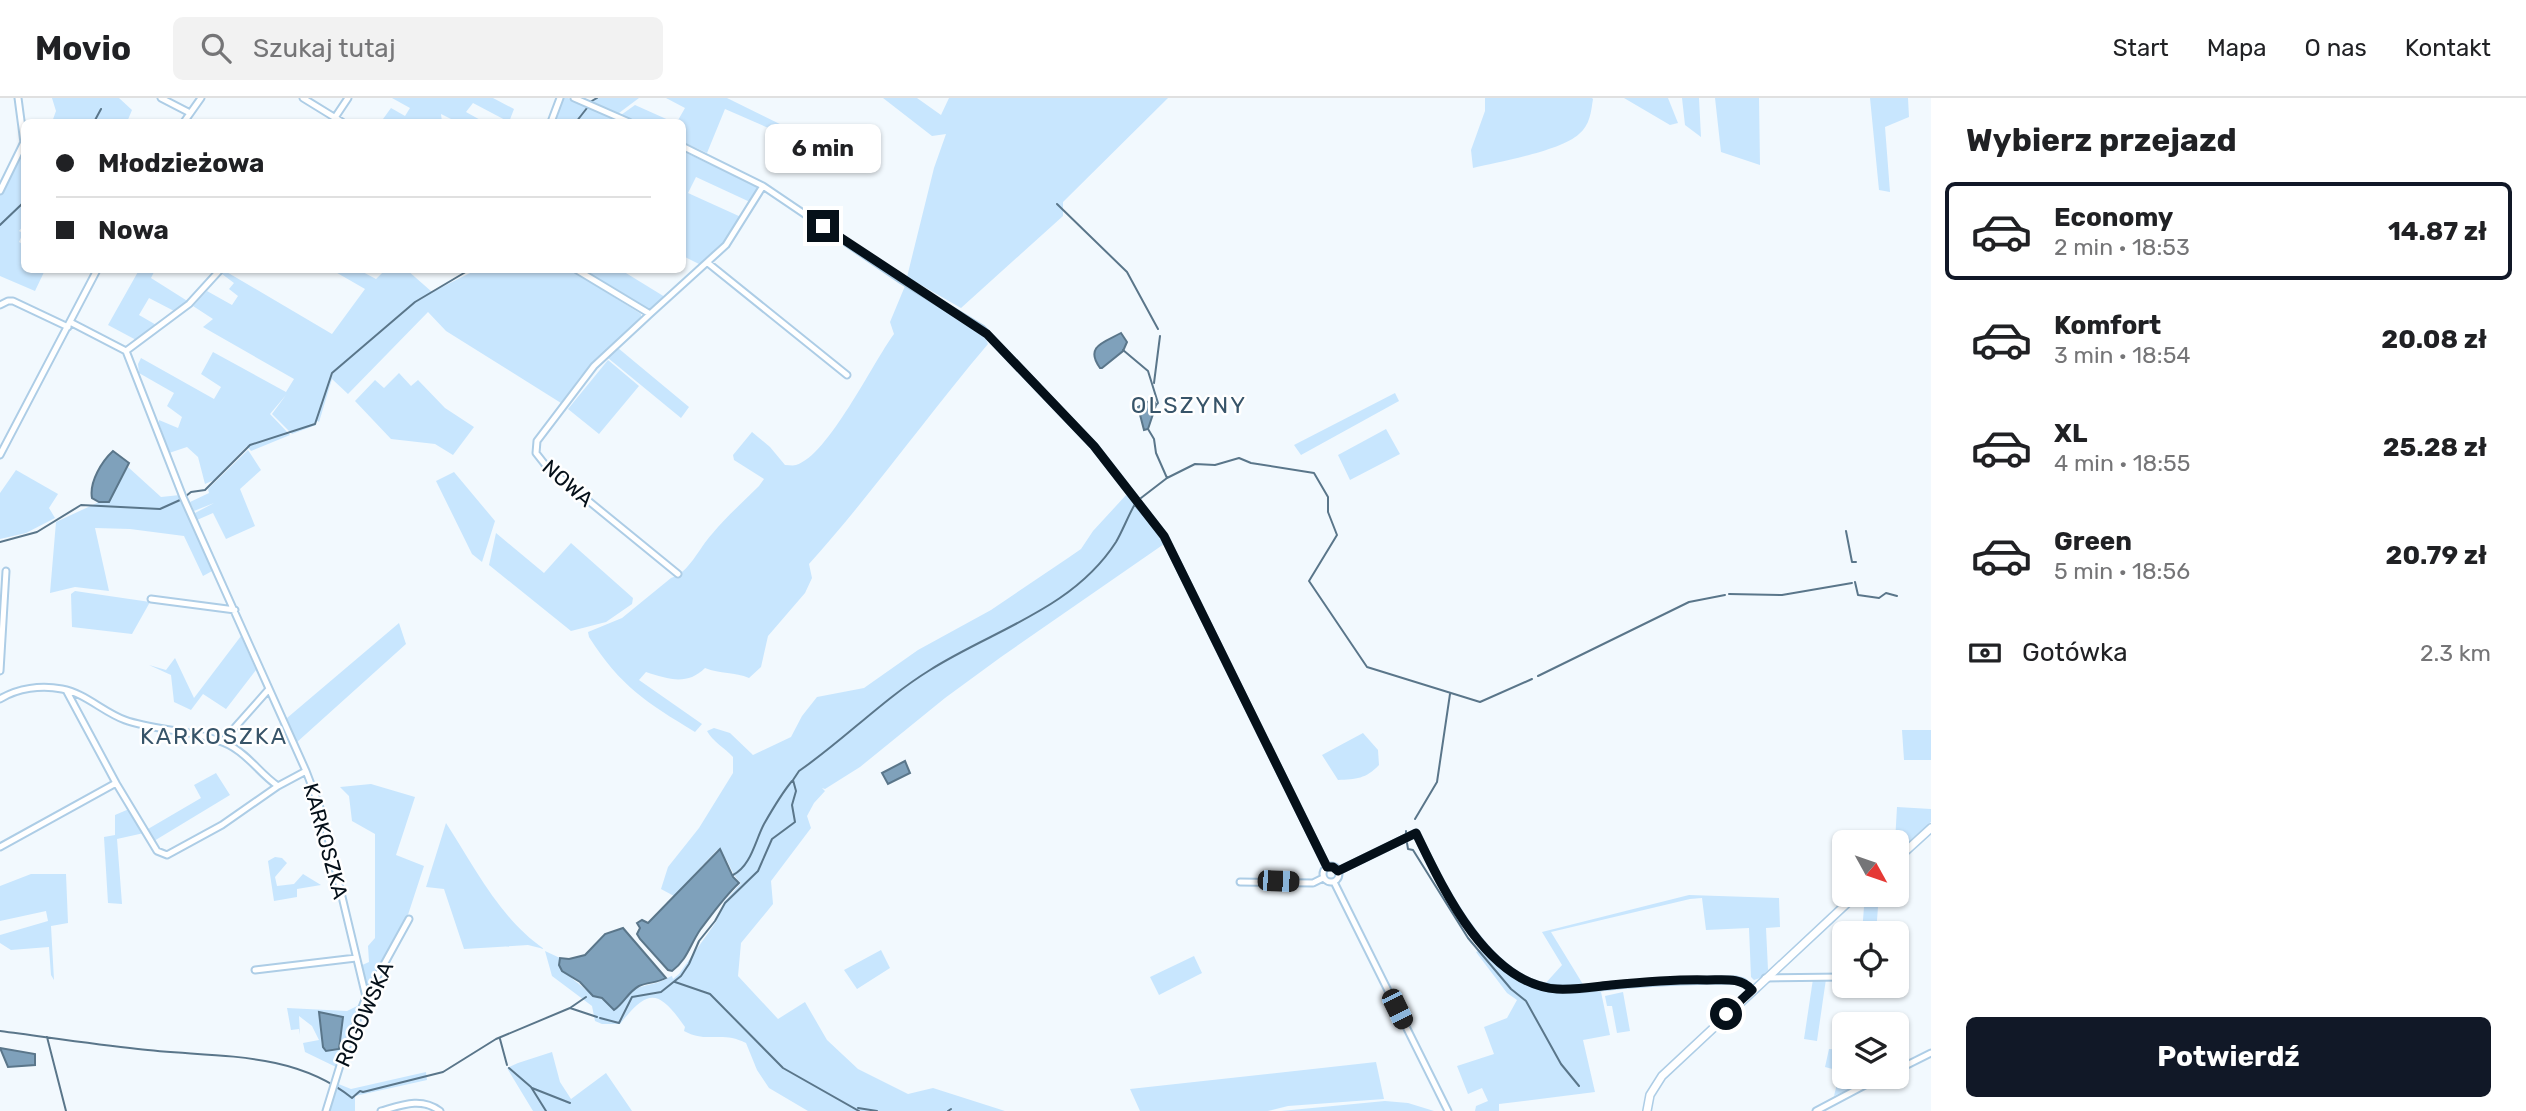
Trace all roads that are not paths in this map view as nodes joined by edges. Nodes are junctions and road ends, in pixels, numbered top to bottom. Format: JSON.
{"nodes":[{"id":1,"x":18,"y":98,"type":"edge"},
{"id":2,"x":161,"y":98,"type":"edge"},
{"id":3,"x":201,"y":98,"type":"edge"},
{"id":4,"x":303,"y":98,"type":"edge"},
{"id":5,"x":348,"y":98,"type":"edge"},
{"id":6,"x":560,"y":98,"type":"edge"},
{"id":7,"x":574,"y":98,"type":"edge"},
{"id":8,"x":190,"y":113,"type":"junction"},
{"id":9,"x":186,"y":119,"type":"edge"},
{"id":10,"x":333,"y":119,"type":"edge"},
{"id":11,"x":335,"y":119,"type":"edge"},
{"id":12,"x":552,"y":119,"type":"edge"},
{"id":13,"x":622,"y":119,"type":"edge"},
{"id":14,"x":21,"y":120,"type":"edge"},
{"id":15,"x":21,"y":148,"type":"edge"},
{"id":16,"x":686,"y":148,"type":"edge"},
{"id":17,"x":763,"y":186,"type":"junction"},
{"id":18,"x":0,"y":191,"type":"edge"},
{"id":19,"x":708,"y":263,"type":"junction"},
{"id":20,"x":95,"y":273,"type":"edge"},
{"id":21,"x":217,"y":273,"type":"edge"},
{"id":22,"x":582,"y":273,"type":"edge"},
{"id":23,"x":0,"y":305,"type":"edge"},
{"id":24,"x":650,"y":314,"type":"junction"},
{"id":25,"x":69,"y":324,"type":"junction"},
{"id":26,"x":126,"y":351,"type":"junction"},
{"id":27,"x":847,"y":375,"type":"dead end"},
{"id":28,"x":0,"y":455,"type":"edge"},
{"id":29,"x":6,"y":571,"type":"dead end"},
{"id":30,"x":678,"y":574,"type":"dead end"},
{"id":31,"x":150,"y":599,"type":"dead end"},
{"id":32,"x":235,"y":610,"type":"junction"},
{"id":33,"x":0,"y":671,"type":"edge"},
{"id":34,"x":269,"y":689,"type":"junction"},
{"id":35,"x":66,"y":690,"type":"junction"},
{"id":36,"x":0,"y":697,"type":"edge"},
{"id":37,"x":222,"y":742,"type":"junction"},
{"id":38,"x":306,"y":771,"type":"junction"},
{"id":39,"x":116,"y":783,"type":"junction"},
{"id":40,"x":278,"y":786,"type":"junction"},
{"id":41,"x":1931,"y":828,"type":"edge"},
{"id":42,"x":0,"y":847,"type":"edge"},
{"id":43,"x":1909,"y":848,"type":"edge"},
{"id":44,"x":1327,"y":867,"type":"junction"},
{"id":45,"x":1338,"y":871,"type":"junction"},
{"id":46,"x":1323,"y":878,"type":"junction"},
{"id":47,"x":1240,"y":882,"type":"dead end"},
{"id":48,"x":1334,"y":882,"type":"junction"},
{"id":49,"x":1843,"y":907,"type":"edge"},
{"id":50,"x":409,"y":919,"type":"dead end"},
{"id":51,"x":356,"y":958,"type":"junction"},
{"id":52,"x":255,"y":970,"type":"dead end"},
{"id":53,"x":1832,"y":977,"type":"edge"},
{"id":54,"x":1765,"y":978,"type":"junction"},
{"id":55,"x":1752,"y":990,"type":"junction"},
{"id":56,"x":366,"y":997,"type":"junction"},
{"id":57,"x":1931,"y":1054,"type":"edge"},
{"id":58,"x":1909,"y":1064,"type":"edge"},
{"id":59,"x":1857,"y":1089,"type":"edge"},
{"id":60,"x":326,"y":1111,"type":"edge"},
{"id":61,"x":381,"y":1111,"type":"edge"},
{"id":62,"x":440,"y":1111,"type":"edge"},
{"id":63,"x":1448,"y":1111,"type":"edge"},
{"id":64,"x":1647,"y":1111,"type":"edge"},
{"id":65,"x":1816,"y":1111,"type":"edge"}],
"edges":[{"from":1,"to":14,"type":"street"},
{"from":2,"to":8,"type":"street"},
{"from":3,"to":8,"type":"street"},
{"from":4,"to":10,"type":"street"},
{"from":5,"to":11,"type":"street"},
{"from":6,"to":12,"type":"street"},
{"from":7,"to":13,"type":"street"},
{"from":8,"to":9,"type":"street"},
{"from":15,"to":18,"type":"street"},
{"from":16,"to":17,"type":"street"},
{"from":17,"to":19,"type":"street","name":"NOWA"},
{"from":17,"to":44,"type":"street"},
{"from":19,"to":24,"type":"street","name":"NOWA"},
{"from":19,"to":27,"type":"street"},
{"from":20,"to":25,"type":"street"},
{"from":21,"to":26,"type":"street"},
{"from":22,"to":24,"type":"street"},
{"from":23,"to":25,"type":"street"},
{"from":24,"to":30,"type":"street","name":"NOWA"},
{"from":25,"to":26,"type":"street"},
{"from":25,"to":28,"type":"street"},
{"from":26,"to":32,"type":"street"},
{"from":29,"to":33,"type":"street"},
{"from":31,"to":32,"type":"street"},
{"from":32,"to":34,"type":"street"},
{"from":34,"to":37,"type":"street"},
{"from":34,"to":38,"type":"street"},
{"from":35,"to":36,"type":"street","name":"KARKOSZKA"},
{"from":35,"to":37,"type":"street","name":"KARKOSZKA"},
{"from":35,"to":39,"type":"street"},
{"from":37,"to":40,"type":"street","name":"KARKOSZKA"},
{"from":38,"to":40,"type":"street","name":"KARKOSZKA"},
{"from":38,"to":51,"type":"street","name":"KARKOSZKA"},
{"from":39,"to":40,"type":"street"},
{"from":39,"to":42,"type":"street"},
{"from":41,"to":43,"type":"main road"},
{"from":44,"to":45,"type":"street"},
{"from":44,"to":46,"type":"street"},
{"from":45,"to":48,"type":"street"},
{"from":45,"to":55,"type":"street"},
{"from":46,"to":47,"type":"street"},
{"from":46,"to":48,"type":"street"},
{"from":48,"to":63,"type":"street"},
{"from":49,"to":54,"type":"main road"},
{"from":50,"to":56,"type":"street","name":"ROGOWSKA"},
{"from":51,"to":52,"type":"street"},
{"from":51,"to":56,"type":"street","name":"KARKOSZKA"},
{"from":53,"to":54,"type":"street"},
{"from":54,"to":55,"type":"main road"},
{"from":55,"to":64,"type":"main road"},
{"from":56,"to":60,"type":"street","name":"ROGOWSKA"},
{"from":57,"to":58,"type":"street"},
{"from":59,"to":65,"type":"street"},
{"from":61,"to":62,"type":"street"}]}
